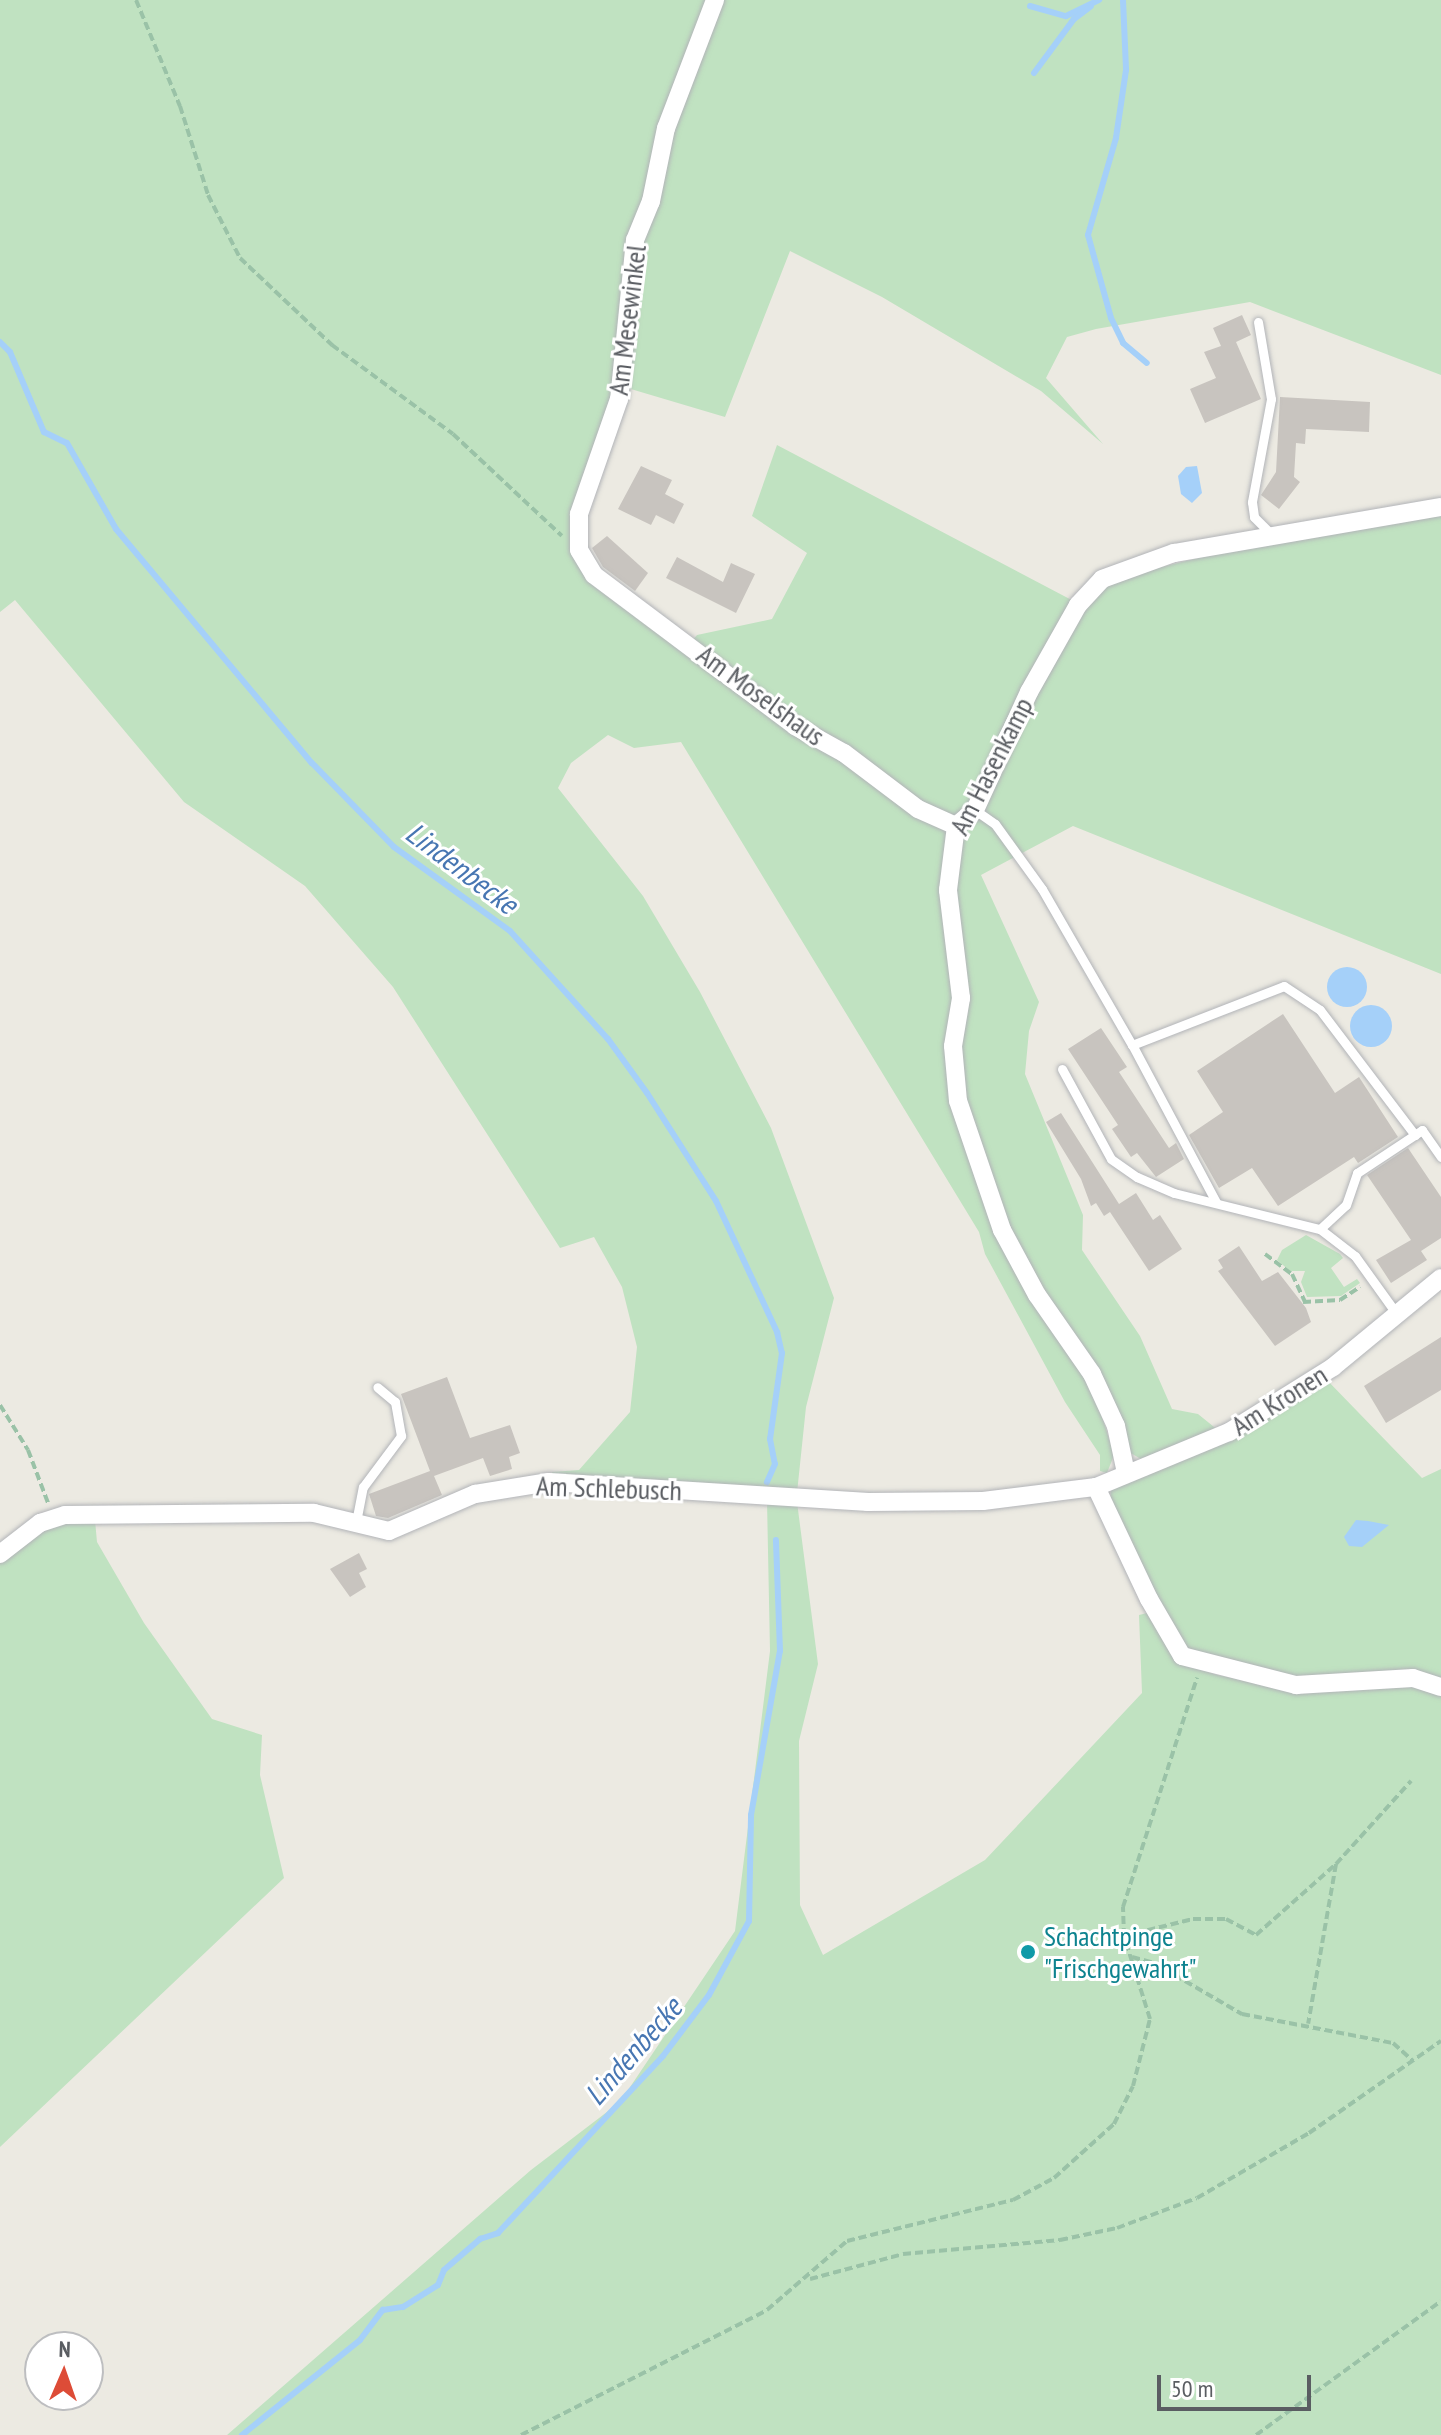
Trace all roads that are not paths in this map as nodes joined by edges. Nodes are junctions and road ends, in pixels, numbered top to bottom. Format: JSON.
{"nodes":[{"id":1,"x":715,"y":0,"type":"edge"},
{"id":2,"x":1258,"y":322,"type":"dead end"},
{"id":3,"x":1441,"y":507,"type":"edge"},
{"id":4,"x":1270,"y":533,"type":"junction"},
{"id":5,"x":579,"y":550,"type":"joint"},
{"id":6,"x":975,"y":810,"type":"junction"},
{"id":7,"x":956,"y":826,"type":"junction"},
{"id":8,"x":1132,"y":1045,"type":"junction"},
{"id":9,"x":1062,"y":1069,"type":"dead end"},
{"id":10,"x":1415,"y":1135,"type":"junction"},
{"id":11,"x":1441,"y":1157,"type":"edge"},
{"id":12,"x":1216,"y":1202,"type":"junction"},
{"id":13,"x":1320,"y":1229,"type":"junction"},
{"id":14,"x":1441,"y":1278,"type":"edge"},
{"id":15,"x":1396,"y":1313,"type":"junction"},
{"id":16,"x":377,"y":1387,"type":"dead end"},
{"id":17,"x":1126,"y":1473,"type":"junction"},
{"id":18,"x":1096,"y":1487,"type":"junction"},
{"id":19,"x":356,"y":1522,"type":"junction"},
{"id":20,"x":0,"y":1554,"type":"edge"},
{"id":21,"x":1441,"y":1687,"type":"edge"}],
"edges":[{"from":1,"to":5,"type":"street","name":"Am Mesewinkel"},
{"from":2,"to":4,"type":"lane"},
{"from":3,"to":4,"type":"street","name":"Am Hasenkamp"},
{"from":4,"to":6,"type":"street","name":"Am Hasenkamp"},
{"from":5,"to":7,"type":"street","name":"Am Moselshaus"},
{"from":6,"to":7,"type":"street","name":"Am Hasenkamp"},
{"from":6,"to":8,"type":"lane"},
{"from":7,"to":17,"type":"street","name":"Am Hasenkamp"},
{"from":8,"to":10,"type":"lane"},
{"from":8,"to":12,"type":"lane"},
{"from":9,"to":12,"type":"lane"},
{"from":10,"to":11,"type":"lane"},
{"from":10,"to":13,"type":"lane"},
{"from":12,"to":13,"type":"lane"},
{"from":13,"to":15,"type":"lane"},
{"from":14,"to":15,"type":"street","name":"Am Kronen"},
{"from":15,"to":17,"type":"street","name":"Am Kronen"},
{"from":16,"to":19,"type":"lane"},
{"from":17,"to":18,"type":"street","name":"Am Kronen"},
{"from":18,"to":19,"type":"street","name":"Am Schlebusch"},
{"from":18,"to":21,"type":"street"},
{"from":19,"to":20,"type":"street","name":"Am Schlebusch"}]}
